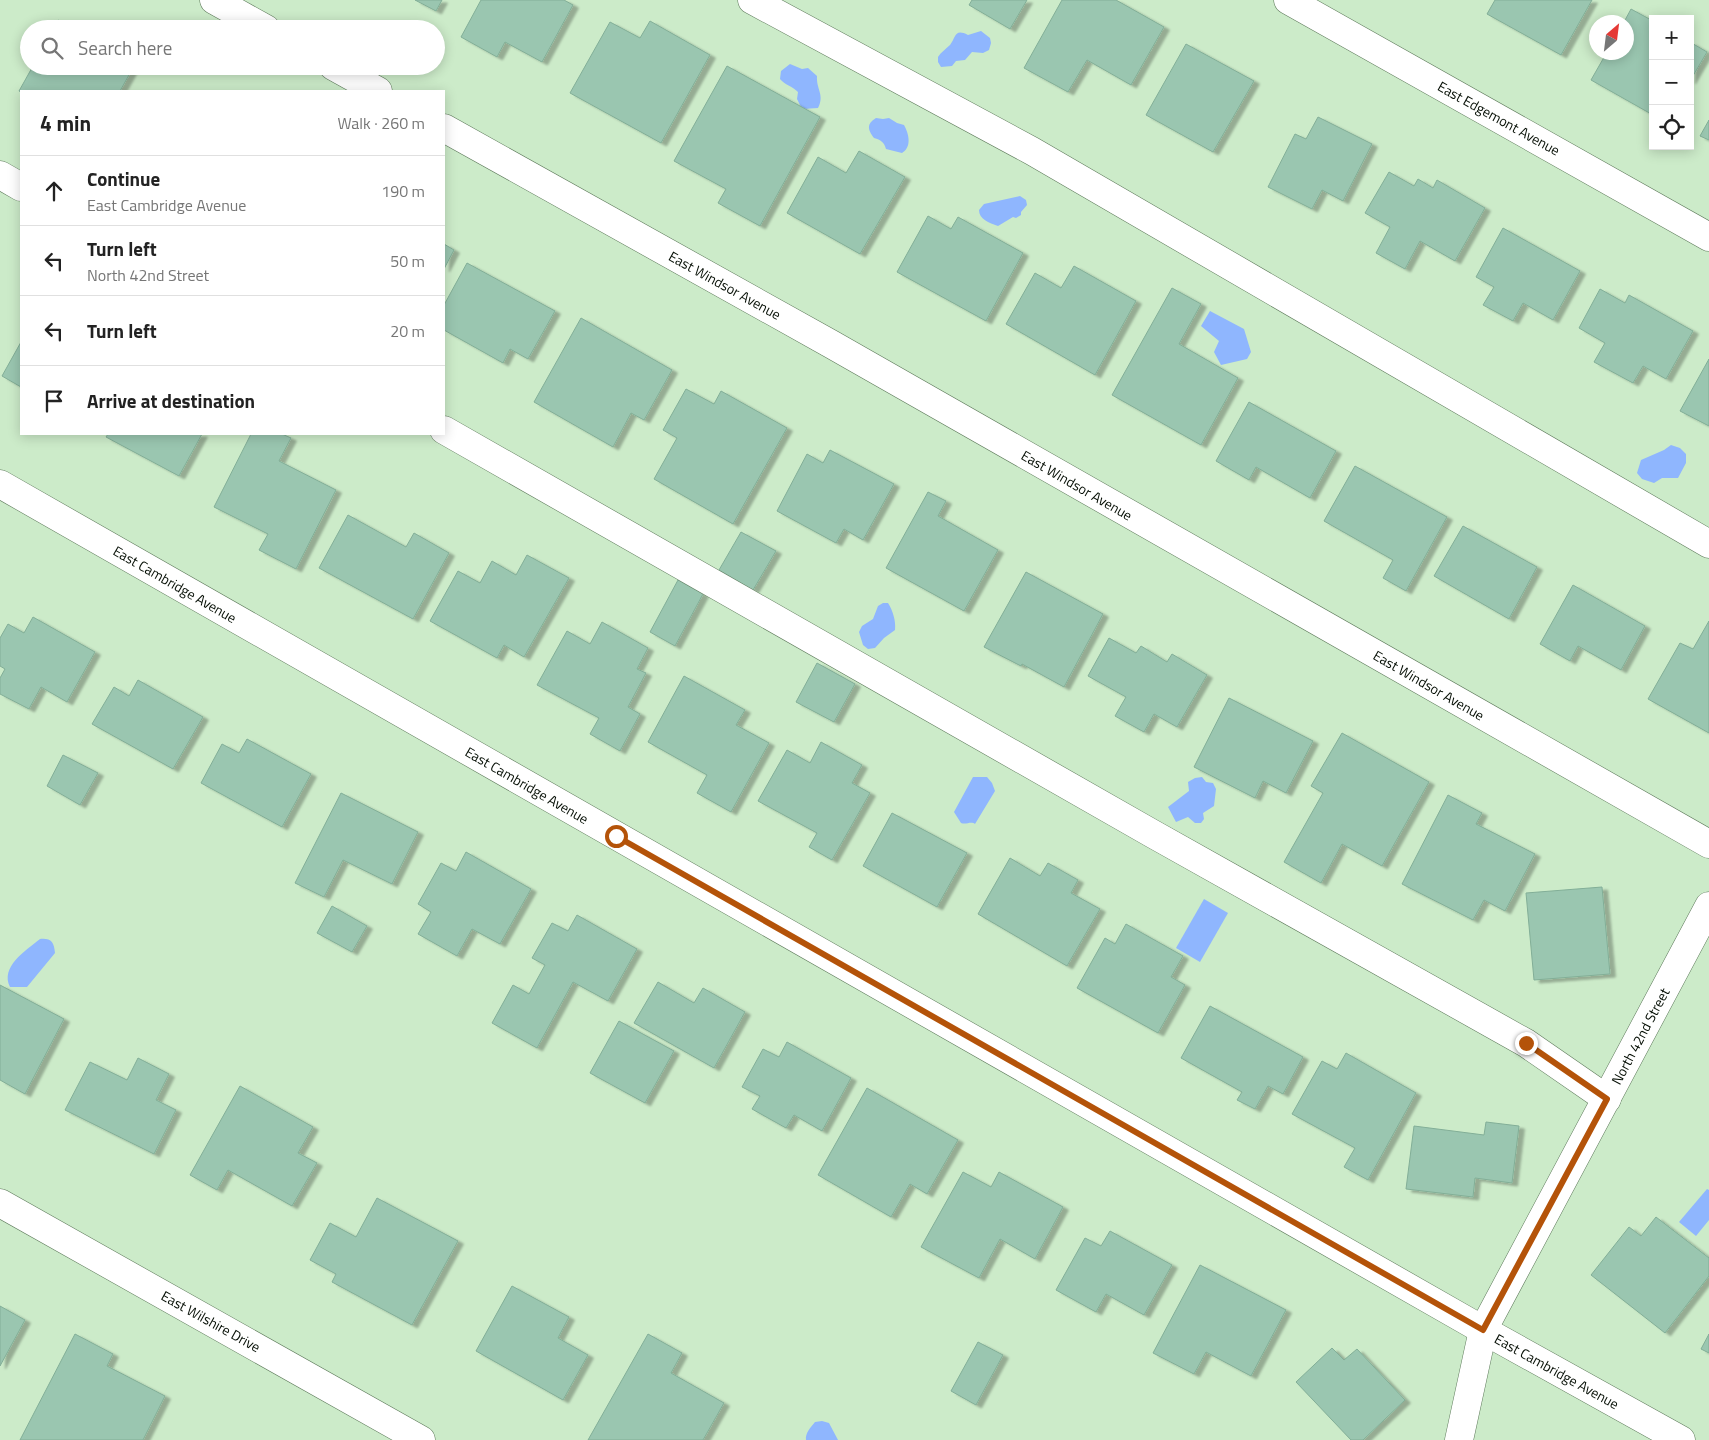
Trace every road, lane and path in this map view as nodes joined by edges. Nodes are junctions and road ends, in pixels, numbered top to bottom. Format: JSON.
{"nodes":[{"id":1,"x":214,"y":0,"type":"edge"},
{"id":2,"x":752,"y":0,"type":"edge"},
{"id":3,"x":1288,"y":0,"type":"edge"},
{"id":4,"x":250,"y":20,"type":"edge"},
{"id":5,"x":349,"y":75,"type":"edge"},
{"id":6,"x":376,"y":90,"type":"edge"},
{"id":7,"x":445,"y":129,"type":"edge"},
{"id":8,"x":0,"y":175,"type":"edge"},
{"id":9,"x":20,"y":186,"type":"edge"},
{"id":10,"x":1709,"y":237,"type":"edge"},
{"id":11,"x":445,"y":431,"type":"edge"},
{"id":12,"x":0,"y":484,"type":"edge"},
{"id":13,"x":1709,"y":544,"type":"edge"},
{"id":14,"x":1709,"y":844,"type":"edge"},
{"id":15,"x":1709,"y":906,"type":"edge"},
{"id":16,"x":1607,"y":1099,"type":"junction"},
{"id":17,"x":0,"y":1203,"type":"edge"},
{"id":18,"x":1483,"y":1330,"type":"junction"},
{"id":19,"x":421,"y":1440,"type":"edge"},
{"id":20,"x":1459,"y":1440,"type":"edge"},
{"id":21,"x":1681,"y":1440,"type":"edge"}],
"edges":[{"from":1,"to":4,"type":"street"},
{"from":2,"to":13,"type":"street"},
{"from":3,"to":10,"type":"street","name":"East Edgemont Avenue"},
{"from":5,"to":6,"type":"street"},
{"from":7,"to":14,"type":"street","name":"East Windsor Avenue"},
{"from":8,"to":9,"type":"street"},
{"from":11,"to":16,"type":"street"},
{"from":12,"to":18,"type":"street","name":"East Cambridge Avenue"},
{"from":15,"to":16,"type":"street","name":"North 42nd Street"},
{"from":16,"to":18,"type":"street","name":"North 42nd Street"},
{"from":17,"to":19,"type":"street","name":"East Wilshire Drive"},
{"from":18,"to":20,"type":"street","name":"North 42nd Street"},
{"from":18,"to":21,"type":"street","name":"East Cambridge Avenue"}]}
